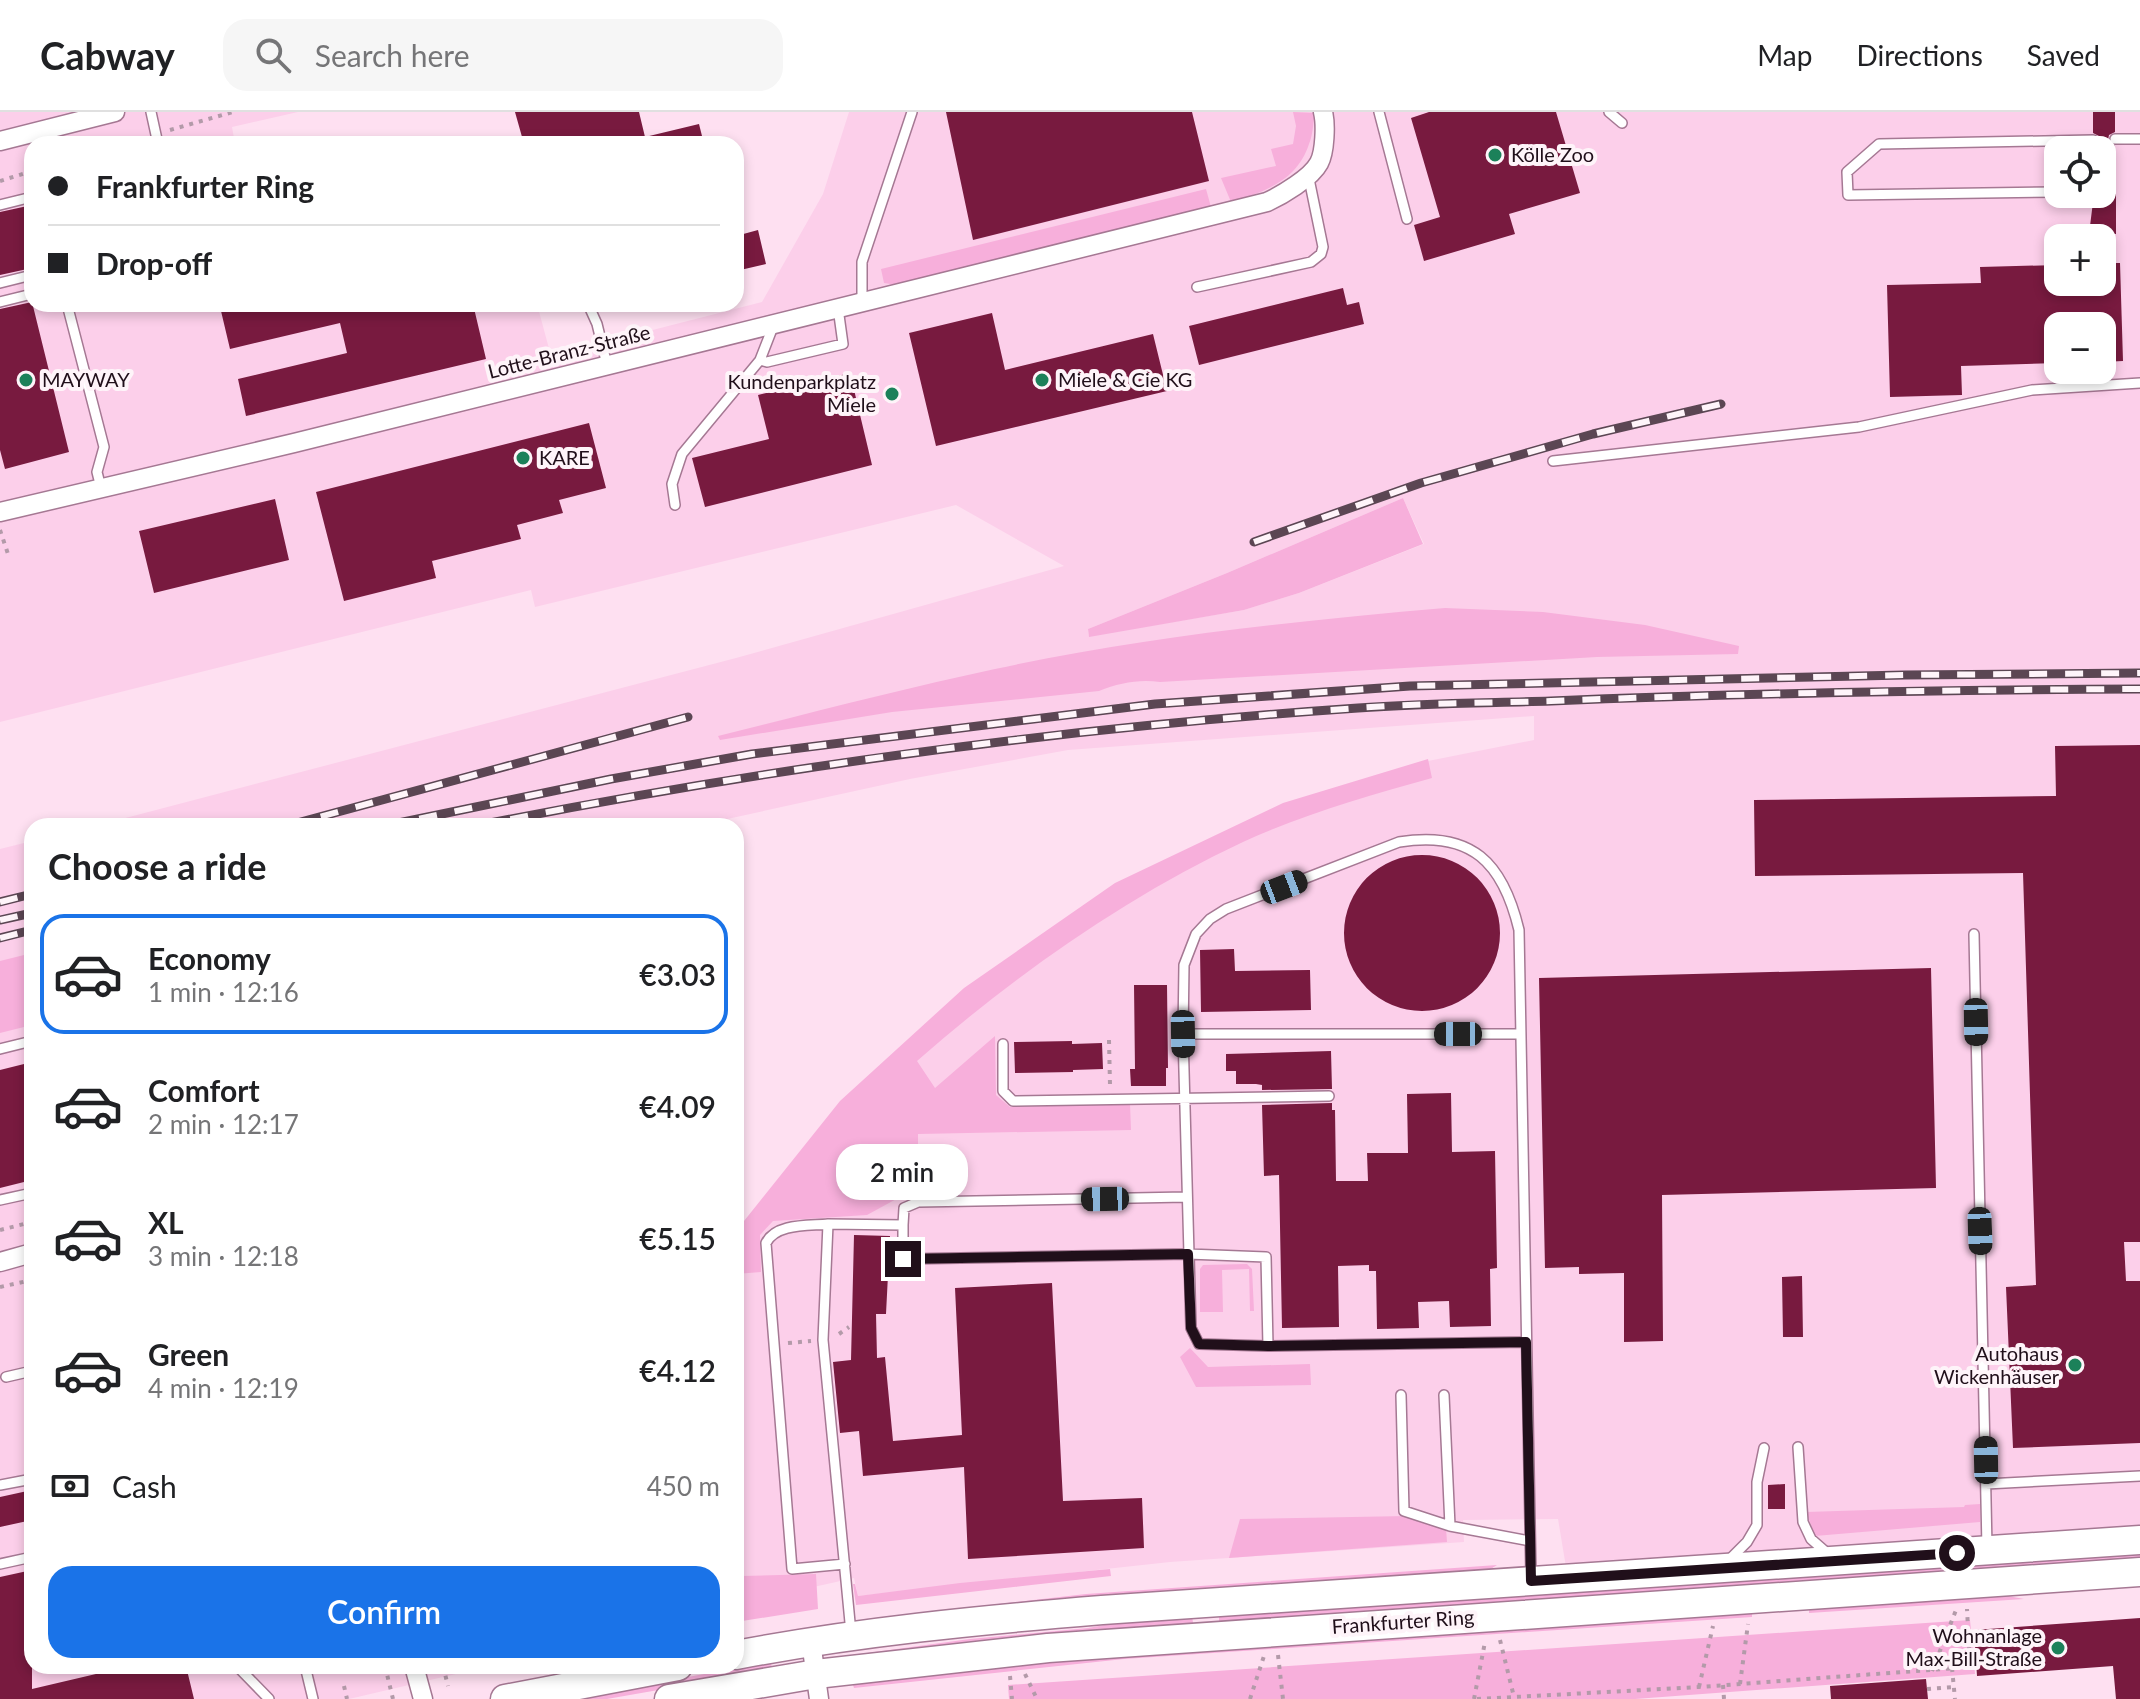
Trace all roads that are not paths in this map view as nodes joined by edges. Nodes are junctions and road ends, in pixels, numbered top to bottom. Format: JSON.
{"nodes":[{"id":1,"x":115,"y":112,"type":"edge"},
{"id":2,"x":151,"y":112,"type":"edge"},
{"id":3,"x":912,"y":112,"type":"edge"},
{"id":4,"x":1323,"y":112,"type":"edge"},
{"id":5,"x":1379,"y":112,"type":"edge"},
{"id":6,"x":1609,"y":112,"type":"edge"},
{"id":7,"x":1622,"y":123,"type":"dead end"},
{"id":8,"x":156,"y":136,"type":"edge"},
{"id":9,"x":2116,"y":139,"type":"edge"},
{"id":10,"x":2140,"y":139,"type":"edge"},
{"id":11,"x":0,"y":141,"type":"edge"},
{"id":12,"x":2044,"y":146,"type":"edge"},
{"id":13,"x":1308,"y":174,"type":"junction"},
{"id":14,"x":2044,"y":192,"type":"edge"},
{"id":15,"x":24,"y":199,"type":"edge"},
{"id":16,"x":0,"y":205,"type":"edge"},
{"id":17,"x":1407,"y":219,"type":"dead end"},
{"id":18,"x":24,"y":277,"type":"edge"},
{"id":19,"x":0,"y":283,"type":"edge"},
{"id":20,"x":1197,"y":287,"type":"dead end"},
{"id":21,"x":24,"y":296,"type":"edge"},
{"id":22,"x":0,"y":302,"type":"edge"},
{"id":23,"x":862,"y":302,"type":"junction"},
{"id":24,"x":838,"y":308,"type":"junction"},
{"id":25,"x":69,"y":312,"type":"edge"},
{"id":26,"x":592,"y":312,"type":"edge"},
{"id":27,"x":774,"y":324,"type":"junction"},
{"id":28,"x":760,"y":360,"type":"junction"},
{"id":29,"x":607,"y":365,"type":"junction"},
{"id":30,"x":2140,"y":383,"type":"edge"},
{"id":31,"x":1553,"y":461,"type":"dead end"},
{"id":32,"x":101,"y":488,"type":"junction"},
{"id":33,"x":675,"y":505,"type":"dead end"},
{"id":34,"x":0,"y":512,"type":"edge"},
{"id":35,"x":1974,"y":934,"type":"dead end"},
{"id":36,"x":1183,"y":1034,"type":"junction"},
{"id":37,"x":1520,"y":1034,"type":"junction"},
{"id":38,"x":24,"y":1043,"type":"edge"},
{"id":39,"x":1003,"y":1044,"type":"dead end"},
{"id":40,"x":0,"y":1049,"type":"edge"},
{"id":41,"x":1329,"y":1096,"type":"dead end"},
{"id":42,"x":1184,"y":1098,"type":"junction"},
{"id":43,"x":24,"y":1195,"type":"edge"},
{"id":44,"x":1186,"y":1197,"type":"junction"},
{"id":45,"x":0,"y":1200,"type":"edge"},
{"id":46,"x":828,"y":1224,"type":"junction"},
{"id":47,"x":903,"y":1225,"type":"junction"},
{"id":48,"x":1188,"y":1254,"type":"junction"},
{"id":49,"x":24,"y":1255,"type":"edge"},
{"id":50,"x":0,"y":1262,"type":"edge"},
{"id":51,"x":1526,"y":1342,"type":"junction"},
{"id":52,"x":1268,"y":1346,"type":"junction"},
{"id":53,"x":24,"y":1373,"type":"edge"},
{"id":54,"x":6,"y":1377,"type":"dead end"},
{"id":55,"x":1401,"y":1395,"type":"dead end"},
{"id":56,"x":1444,"y":1395,"type":"dead end"},
{"id":57,"x":1798,"y":1447,"type":"dead end"},
{"id":58,"x":1764,"y":1448,"type":"dead end"},
{"id":59,"x":2140,"y":1476,"type":"edge"},
{"id":60,"x":24,"y":1480,"type":"edge"},
{"id":61,"x":1986,"y":1484,"type":"junction"},
{"id":62,"x":0,"y":1485,"type":"edge"},
{"id":63,"x":1450,"y":1526,"type":"junction"},
{"id":64,"x":2140,"y":1540,"type":"edge"},
{"id":65,"x":1530,"y":1541,"type":"junction"},
{"id":66,"x":1987,"y":1551,"type":"junction"},
{"id":67,"x":24,"y":1559,"type":"edge"},
{"id":68,"x":1836,"y":1561,"type":"junction"},
{"id":69,"x":0,"y":1564,"type":"edge"},
{"id":70,"x":845,"y":1564,"type":"junction"},
{"id":71,"x":1720,"y":1569,"type":"junction"},
{"id":72,"x":2140,"y":1572,"type":"edge"},
{"id":73,"x":1531,"y":1581,"type":"junction"},
{"id":74,"x":851,"y":1636,"type":"junction"},
{"id":75,"x":811,"y":1642,"type":"junction"},
{"id":76,"x":744,"y":1654,"type":"edge"},
{"id":77,"x":245,"y":1674,"type":"edge"},
{"id":78,"x":307,"y":1674,"type":"edge"},
{"id":79,"x":416,"y":1674,"type":"edge"},
{"id":80,"x":636,"y":1674,"type":"edge"},
{"id":81,"x":818,"y":1686,"type":"edge"},
{"id":82,"x":269,"y":1699,"type":"edge"},
{"id":83,"x":313,"y":1699,"type":"edge"},
{"id":84,"x":423,"y":1699,"type":"edge"},
{"id":85,"x":505,"y":1699,"type":"edge"},
{"id":86,"x":669,"y":1699,"type":"edge"}],
"edges":[{"from":1,"to":11,"type":"street"},
{"from":2,"to":8,"type":"lane"},
{"from":3,"to":23,"type":"lane"},
{"from":4,"to":13,"type":"street","name":"Lotte-Branz-Straße"},
{"from":5,"to":17,"type":"lane"},
{"from":6,"to":7,"type":"lane"},
{"from":9,"to":10,"type":"lane"},
{"from":12,"to":14,"type":"lane"},
{"from":13,"to":20,"type":"lane"},
{"from":13,"to":23,"type":"street","name":"Lotte-Branz-Straße"},
{"from":15,"to":16,"type":"lane"},
{"from":18,"to":19,"type":"lane"},
{"from":21,"to":22,"type":"lane"},
{"from":23,"to":24,"type":"street","name":"Lotte-Branz-Straße"},
{"from":24,"to":27,"type":"street","name":"Lotte-Branz-Straße"},
{"from":24,"to":28,"type":"lane"},
{"from":25,"to":32,"type":"lane"},
{"from":26,"to":29,"type":"lane"},
{"from":27,"to":28,"type":"lane"},
{"from":27,"to":29,"type":"street","name":"Lotte-Branz-Straße"},
{"from":28,"to":33,"type":"lane"},
{"from":29,"to":32,"type":"street","name":"Lotte-Branz-Straße"},
{"from":30,"to":31,"type":"lane"},
{"from":32,"to":34,"type":"street","name":"Lotte-Branz-Straße"},
{"from":35,"to":61,"type":"lane"},
{"from":36,"to":37,"type":"lane"},
{"from":36,"to":37,"type":"lane"},
{"from":36,"to":42,"type":"lane"},
{"from":37,"to":51,"type":"lane"},
{"from":38,"to":40,"type":"lane"},
{"from":39,"to":42,"type":"lane"},
{"from":41,"to":42,"type":"lane"},
{"from":42,"to":44,"type":"lane"},
{"from":43,"to":45,"type":"lane"},
{"from":44,"to":47,"type":"lane"},
{"from":44,"to":48,"type":"lane"},
{"from":46,"to":47,"type":"lane"},
{"from":46,"to":70,"type":"lane"},
{"from":46,"to":70,"type":"lane"},
{"from":47,"to":48,"type":"lane"},
{"from":48,"to":52,"type":"lane"},
{"from":48,"to":52,"type":"lane"},
{"from":49,"to":50,"type":"street"},
{"from":51,"to":52,"type":"lane"},
{"from":51,"to":65,"type":"lane"},
{"from":53,"to":54,"type":"lane"},
{"from":55,"to":63,"type":"lane"},
{"from":56,"to":63,"type":"lane"},
{"from":57,"to":68,"type":"lane"},
{"from":58,"to":71,"type":"lane"},
{"from":59,"to":61,"type":"lane"},
{"from":60,"to":62,"type":"lane"},
{"from":61,"to":66,"type":"lane"},
{"from":63,"to":65,"type":"lane"},
{"from":64,"to":66,"type":"main road","name":"Frankfurter Ring"},
{"from":65,"to":73,"type":"lane"},
{"from":66,"to":68,"type":"main road","name":"Frankfurter Ring"},
{"from":67,"to":69,"type":"lane"},
{"from":68,"to":71,"type":"main road","name":"Frankfurter Ring"},
{"from":70,"to":74,"type":"lane"},
{"from":71,"to":73,"type":"main road","name":"Frankfurter Ring"},
{"from":72,"to":81,"type":"main road","name":"Frankfurter Ring"},
{"from":73,"to":74,"type":"main road","name":"Frankfurter Ring"},
{"from":74,"to":75,"type":"main road","name":"Frankfurter Ring"},
{"from":75,"to":76,"type":"main road","name":"Frankfurter Ring"},
{"from":75,"to":81,"type":"street"},
{"from":77,"to":82,"type":"lane"},
{"from":78,"to":83,"type":"lane"},
{"from":79,"to":84,"type":"street"},
{"from":80,"to":85,"type":"main road"},
{"from":81,"to":86,"type":"main road","name":"Frankfurter Ring"}]}
